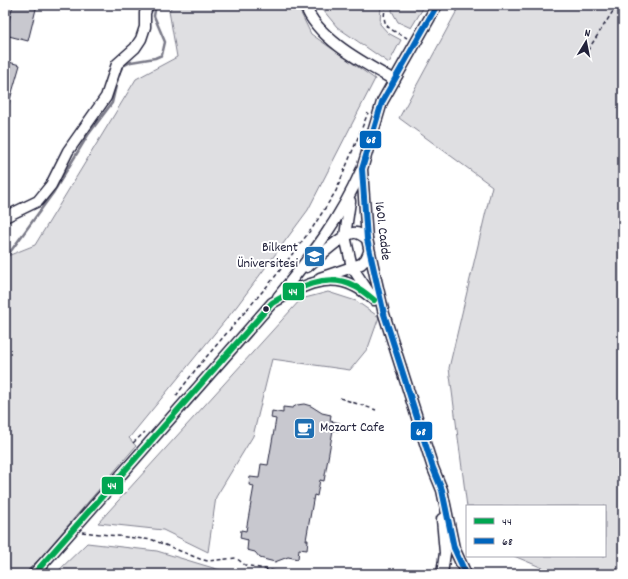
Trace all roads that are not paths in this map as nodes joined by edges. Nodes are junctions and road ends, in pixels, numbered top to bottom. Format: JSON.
{"nodes":[{"id":1,"x":148,"y":5,"type":"edge"},
{"id":2,"x":305,"y":5,"type":"edge"},
{"id":3,"x":437,"y":5,"type":"edge"},
{"id":4,"x":394,"y":80,"type":"junction"},
{"id":5,"x":362,"y":169,"type":"junction"},
{"id":6,"x":351,"y":194,"type":"junction"},
{"id":7,"x":5,"y":218,"type":"edge"},
{"id":8,"x":345,"y":236,"type":"junction"},
{"id":9,"x":367,"y":239,"type":"junction"},
{"id":10,"x":369,"y":252,"type":"junction"},
{"id":11,"x":352,"y":267,"type":"junction"},
{"id":12,"x":293,"y":278,"type":"junction"},
{"id":13,"x":304,"y":285,"type":"junction"},
{"id":14,"x":374,"y":300,"type":"junction"},
{"id":15,"x":272,"y":303,"type":"junction"},
{"id":16,"x":384,"y":314,"type":"junction"},
{"id":17,"x":433,"y":468,"type":"junction"},
{"id":18,"x":465,"y":572,"type":"edge"},
{"id":19,"x":442,"y":573,"type":"edge"},
{"id":20,"x":34,"y":574,"type":"edge"}],
"edges":[{"from":1,"to":7,"type":"street"},
{"from":2,"to":4,"type":"street"},
{"from":3,"to":4,"type":"street","name":"1601. Cadde"},
{"from":4,"to":5,"type":"street","name":"1601. Cadde"},
{"from":5,"to":6,"type":"street"},
{"from":5,"to":9,"type":"street","name":"1601. Cadde"},
{"from":6,"to":8,"type":"street"},
{"from":6,"to":12,"type":"street"},
{"from":8,"to":9,"type":"street"},
{"from":8,"to":11,"type":"street"},
{"from":8,"to":12,"type":"street"},
{"from":9,"to":10,"type":"street","name":"1601. Cadde"},
{"from":10,"to":11,"type":"street"},
{"from":10,"to":16,"type":"street","name":"1601. Cadde"},
{"from":11,"to":13,"type":"street"},
{"from":11,"to":14,"type":"street"},
{"from":12,"to":15,"type":"street"},
{"from":13,"to":14,"type":"street"},
{"from":13,"to":15,"type":"street"},
{"from":14,"to":16,"type":"street"},
{"from":15,"to":20,"type":"street"},
{"from":16,"to":17,"type":"street","name":"1601. Cadde"},
{"from":17,"to":18,"type":"street","name":"1601. Cadde"},
{"from":17,"to":19,"type":"street","name":"1601. Cadde"},
{"from":18,"to":19,"type":"street"}]}
